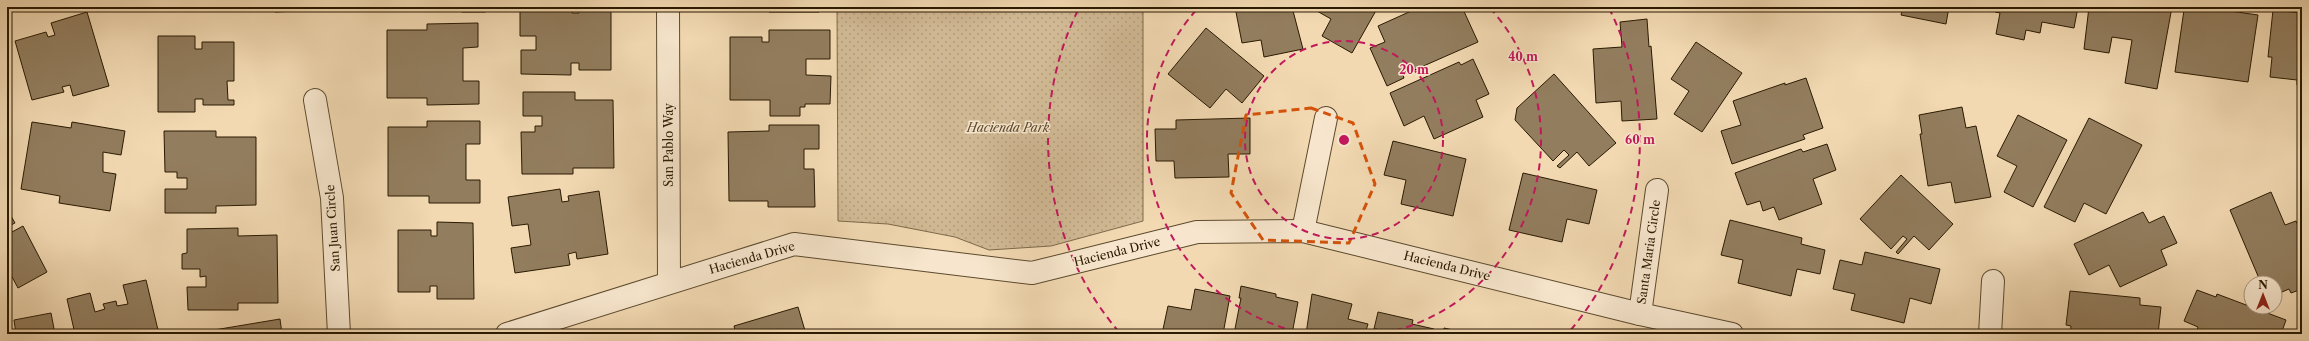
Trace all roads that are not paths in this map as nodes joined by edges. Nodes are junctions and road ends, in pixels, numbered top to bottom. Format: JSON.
{"nodes":[{"id":1,"x":668,"y":7,"type":"edge"},
{"id":2,"x":315,"y":100,"type":"dead end"},
{"id":3,"x":1326,"y":118,"type":"dead end"},
{"id":4,"x":1657,"y":190,"type":"dead end"},
{"id":5,"x":1303,"y":231,"type":"junction"},
{"id":6,"x":1993,"y":281,"type":"dead end"},
{"id":7,"x":669,"y":282,"type":"junction"},
{"id":8,"x":1640,"y":314,"type":"junction"},
{"id":9,"x":339,"y":334,"type":"edge"},
{"id":10,"x":507,"y":334,"type":"edge"},
{"id":11,"x":1732,"y":334,"type":"edge"},
{"id":12,"x":1990,"y":334,"type":"edge"}],
"edges":[{"from":1,"to":7,"type":"street","name":"San Pablo Way"},
{"from":2,"to":9,"type":"street","name":"San Juan Circle"},
{"from":3,"to":5,"type":"street"},
{"from":4,"to":8,"type":"street","name":"Santa Maria Circle"},
{"from":5,"to":7,"type":"street","name":"Hacienda Drive"},
{"from":5,"to":8,"type":"street","name":"Hacienda Drive"},
{"from":6,"to":12,"type":"street"},
{"from":7,"to":10,"type":"street","name":"Hacienda Drive"},
{"from":8,"to":11,"type":"street","name":"Hacienda Drive"}]}
